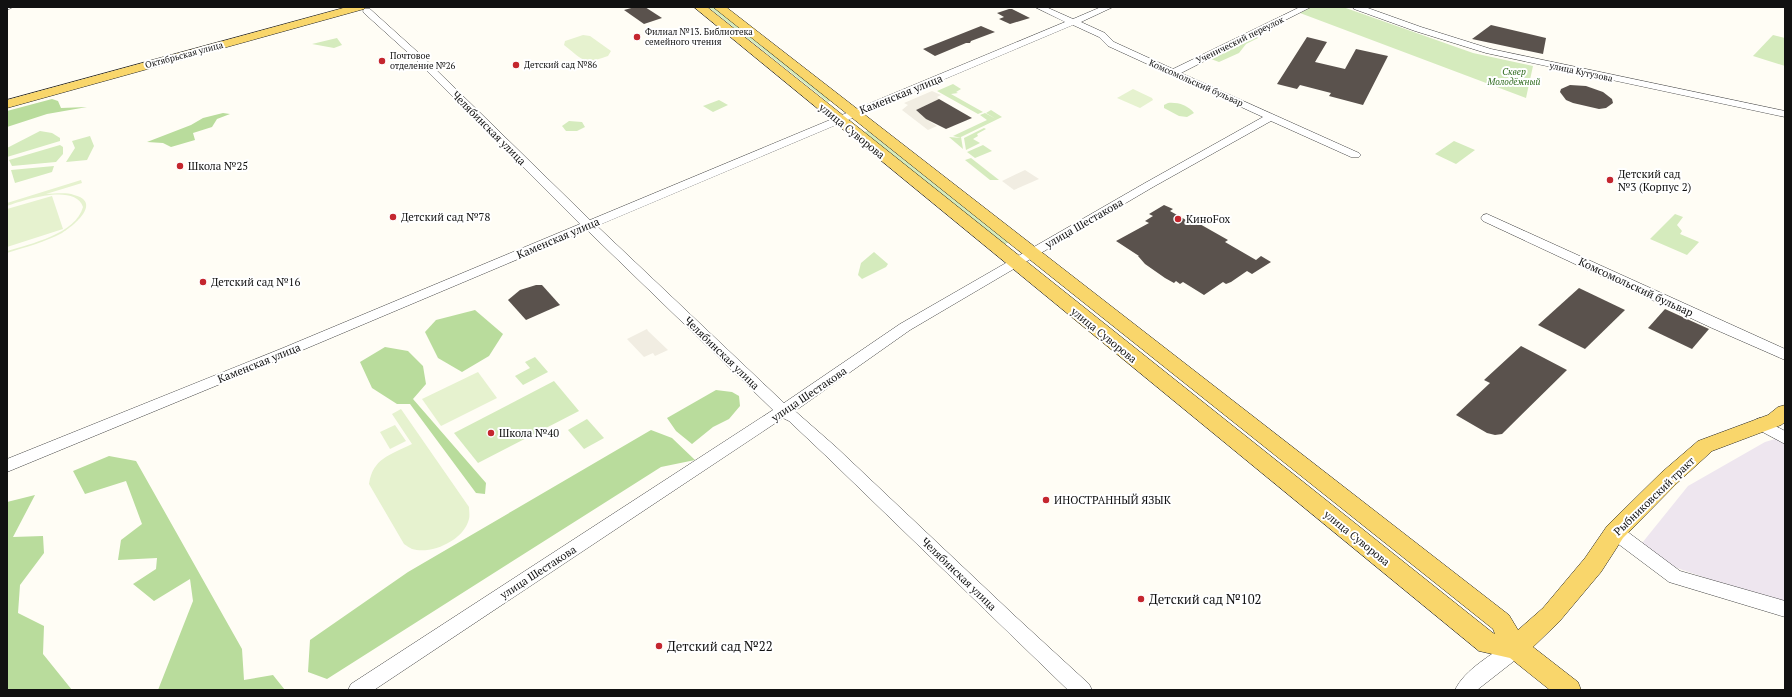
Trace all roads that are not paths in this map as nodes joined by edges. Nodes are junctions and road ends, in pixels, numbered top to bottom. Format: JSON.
{"nodes":[{"id":1,"x":700,"y":7,"type":"edge"},
{"id":2,"x":719,"y":7,"type":"edge"},
{"id":3,"x":1039,"y":7,"type":"edge"},
{"id":4,"x":1108,"y":7,"type":"edge"},
{"id":5,"x":1307,"y":7,"type":"edge"},
{"id":6,"x":1357,"y":7,"type":"edge"},
{"id":7,"x":361,"y":8,"type":"edge"},
{"id":8,"x":1073,"y":22,"type":"junction"},
{"id":9,"x":1173,"y":73,"type":"junction"},
{"id":10,"x":7,"y":104,"type":"edge"},
{"id":11,"x":855,"y":114,"type":"junction"},
{"id":12,"x":1785,"y":114,"type":"edge"},
{"id":13,"x":1271,"y":117,"type":"junction"},
{"id":14,"x":838,"y":120,"type":"junction"},
{"id":15,"x":1355,"y":155,"type":"dead end"},
{"id":16,"x":1487,"y":218,"type":"dead end"},
{"id":17,"x":588,"y":225,"type":"junction"},
{"id":18,"x":1024,"y":258,"type":"junction"},
{"id":19,"x":1785,"y":355,"type":"edge"},
{"id":20,"x":783,"y":411,"type":"junction"},
{"id":21,"x":1785,"y":412,"type":"edge"},
{"id":22,"x":1760,"y":424,"type":"junction"},
{"id":23,"x":1785,"y":438,"type":"edge"},
{"id":24,"x":7,"y":466,"type":"edge"},
{"id":25,"x":1615,"y":532,"type":"junction"},
{"id":26,"x":1785,"y":609,"type":"edge"},
{"id":27,"x":1516,"y":648,"type":"junction"},
{"id":28,"x":358,"y":690,"type":"edge"},
{"id":29,"x":1082,"y":690,"type":"edge"},
{"id":30,"x":1466,"y":690,"type":"edge"},
{"id":31,"x":1569,"y":690,"type":"edge"}],
"edges":[{"from":1,"to":14,"type":"main road","name":"улица Суворова"},
{"from":2,"to":11,"type":"main road","name":"улица Суворова"},
{"from":3,"to":8,"type":"street","name":"Комсомольский бульвар"},
{"from":4,"to":8,"type":"street","name":"Каменская улица"},
{"from":5,"to":9,"type":"street","name":"Ученический переулок"},
{"from":6,"to":12,"type":"street","name":"улица Кутузова"},
{"from":7,"to":10,"type":"main road","name":"Октябрьская улица"},
{"from":7,"to":17,"type":"street","name":"Челябинская улица"},
{"from":8,"to":9,"type":"street","name":"Комсомольский бульвар"},
{"from":8,"to":11,"type":"street","name":"Каменская улица"},
{"from":9,"to":13,"type":"street","name":"Комсомольский бульвар"},
{"from":11,"to":14,"type":"street","name":"Каменская улица"},
{"from":11,"to":18,"type":"main road","name":"улица Суворова"},
{"from":13,"to":15,"type":"street","name":"Комсомольский бульвар"},
{"from":13,"to":18,"type":"street","name":"улица Шестакова"},
{"from":14,"to":17,"type":"street","name":"Каменская улица"},
{"from":14,"to":18,"type":"main road","name":"улица Суворова"},
{"from":16,"to":19,"type":"street","name":"Комсомольский бульвар"},
{"from":17,"to":20,"type":"street","name":"Челябинская улица"},
{"from":17,"to":24,"type":"street","name":"Каменская улица"},
{"from":18,"to":20,"type":"street","name":"улица Шестакова"},
{"from":18,"to":27,"type":"main road","name":"улица Суворова"},
{"from":20,"to":28,"type":"street","name":"улица Шестакова"},
{"from":20,"to":29,"type":"street","name":"Челябинская улица"},
{"from":21,"to":22,"type":"main road","name":"Рыбниковский тракт"},
{"from":22,"to":23,"type":"street"},
{"from":22,"to":25,"type":"main road","name":"Рыбниковский тракт"},
{"from":25,"to":26,"type":"street"},
{"from":25,"to":27,"type":"main road","name":"Рыбниковский тракт"},
{"from":27,"to":30,"type":"street"},
{"from":27,"to":31,"type":"main road","name":"улица Суворова"}]}
